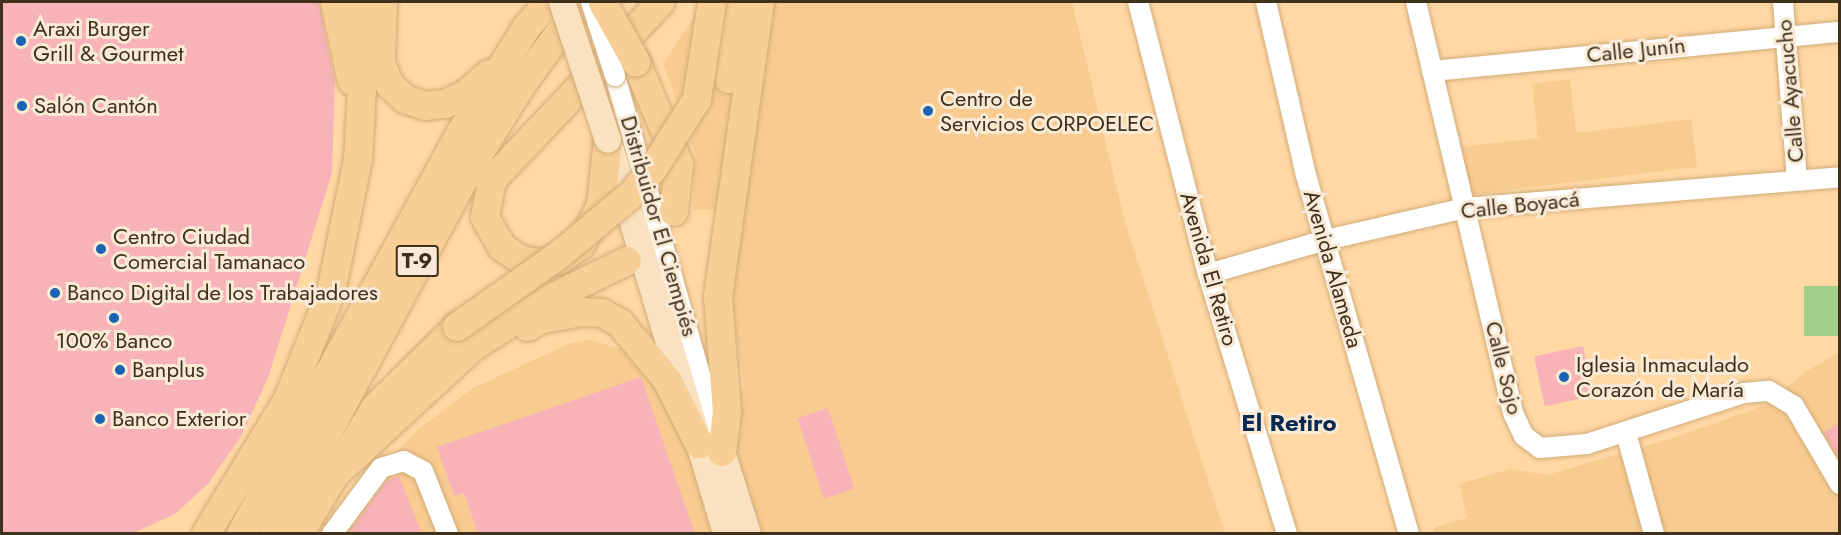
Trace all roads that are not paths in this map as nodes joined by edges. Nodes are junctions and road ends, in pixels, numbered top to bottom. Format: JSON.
{"nodes":[{"id":1,"x":335,"y":2,"type":"edge"},
{"id":2,"x":359,"y":2,"type":"edge"},
{"id":3,"x":383,"y":2,"type":"edge"},
{"id":4,"x":549,"y":2,"type":"edge"},
{"id":5,"x":562,"y":2,"type":"edge"},
{"id":6,"x":582,"y":2,"type":"edge"},
{"id":7,"x":591,"y":2,"type":"edge"},
{"id":8,"x":603,"y":2,"type":"edge"},
{"id":9,"x":661,"y":2,"type":"edge"},
{"id":10,"x":712,"y":2,"type":"edge"},
{"id":11,"x":734,"y":2,"type":"edge"},
{"id":12,"x":760,"y":2,"type":"edge"},
{"id":13,"x":1138,"y":2,"type":"edge"},
{"id":14,"x":1266,"y":2,"type":"edge"},
{"id":15,"x":1416,"y":2,"type":"edge"},
{"id":16,"x":1783,"y":2,"type":"edge"},
{"id":17,"x":526,"y":28,"type":"junction"},
{"id":18,"x":1839,"y":32,"type":"edge"},
{"id":19,"x":1786,"y":35,"type":"junction"},
{"id":20,"x":626,"y":69,"type":"junction"},
{"id":21,"x":1432,"y":70,"type":"junction"},
{"id":22,"x":360,"y":119,"type":"junction"},
{"id":23,"x":608,"y":140,"type":"junction"},
{"id":24,"x":1839,"y":177,"type":"edge"},
{"id":25,"x":1797,"y":180,"type":"junction"},
{"id":26,"x":1466,"y":208,"type":"junction"},
{"id":27,"x":674,"y":212,"type":"dead end"},
{"id":28,"x":1326,"y":240,"type":"junction"},
{"id":29,"x":627,"y":261,"type":"dead end"},
{"id":30,"x":1208,"y":274,"type":"junction"},
{"id":31,"x":718,"y":297,"type":"junction"},
{"id":32,"x":436,"y":382,"type":"junction"},
{"id":33,"x":1626,"y":433,"type":"junction"},
{"id":34,"x":710,"y":448,"type":"junction"},
{"id":35,"x":330,"y":479,"type":"junction"},
{"id":36,"x":1839,"y":484,"type":"edge"},
{"id":37,"x":206,"y":534,"type":"edge"},
{"id":38,"x":241,"y":534,"type":"edge"},
{"id":39,"x":273,"y":534,"type":"edge"},
{"id":40,"x":299,"y":534,"type":"edge"},
{"id":41,"x":332,"y":534,"type":"edge"},
{"id":42,"x":448,"y":534,"type":"edge"},
{"id":43,"x":726,"y":534,"type":"edge"},
{"id":44,"x":748,"y":534,"type":"edge"},
{"id":45,"x":1287,"y":534,"type":"edge"},
{"id":46,"x":1408,"y":534,"type":"edge"},
{"id":47,"x":1654,"y":534,"type":"edge"}],
"edges":[{"from":1,"to":22,"type":"highway"},
{"from":2,"to":22,"type":"highway"},
{"from":3,"to":17,"type":"highway"},
{"from":4,"to":17,"type":"highway","number":"T-9"},
{"from":5,"to":23,"type":"main road","name":"Distribuidor El Ciempiés","bridge":true},
{"from":6,"to":39,"type":"highway","number":"T-9"},
{"from":7,"to":20,"type":"street","name":"Distribuidor El Ciempiés","bridge":true},
{"from":8,"to":20,"type":"highway","bridge":true},
{"from":9,"to":23,"type":"highway"},
{"from":10,"to":35,"type":"highway","bridge":true},
{"from":11,"to":31,"type":"highway"},
{"from":12,"to":31,"type":"highway"},
{"from":13,"to":30,"type":"street","name":"Avenida El Retiro"},
{"from":14,"to":28,"type":"street","name":"Avenida Alameda"},
{"from":15,"to":21,"type":"street","name":"Calle Sojo"},
{"from":16,"to":19,"type":"street","name":"Calle Ayacucho"},
{"from":17,"to":38,"type":"highway","number":"T-9"},
{"from":18,"to":19,"type":"street","name":"Calle Junín"},
{"from":19,"to":21,"type":"street","name":"Calle Junín"},
{"from":19,"to":25,"type":"street","name":"Calle Ayacucho"},
{"from":20,"to":27,"type":"highway"},
{"from":20,"to":34,"type":"street","name":"Distribuidor El Ciempiés"},
{"from":21,"to":26,"type":"street","name":"Calle Sojo"},
{"from":22,"to":37,"type":"highway"},
{"from":23,"to":34,"type":"main road","name":"Distribuidor El Ciempiés"},
{"from":24,"to":25,"type":"street","name":"Calle Boyacá"},
{"from":25,"to":26,"type":"street","name":"Calle Boyacá"},
{"from":26,"to":28,"type":"street","name":"Calle Boyacá"},
{"from":26,"to":33,"type":"street","name":"Calle Sojo"},
{"from":28,"to":30,"type":"street","name":"Calle Boyacá"},
{"from":28,"to":46,"type":"street","name":"Avenida Alameda"},
{"from":29,"to":32,"type":"highway"},
{"from":30,"to":45,"type":"street","name":"Avenida El Retiro"},
{"from":31,"to":34,"type":"highway"},
{"from":32,"to":34,"type":"highway"},
{"from":32,"to":35,"type":"highway"},
{"from":33,"to":36,"type":"street","name":"Calle Sojo"},
{"from":33,"to":47,"type":"street"},
{"from":34,"to":43,"type":"main road"},
{"from":34,"to":44,"type":"main road"},
{"from":35,"to":40,"type":"highway"},
{"from":41,"to":42,"type":"street"}]}
